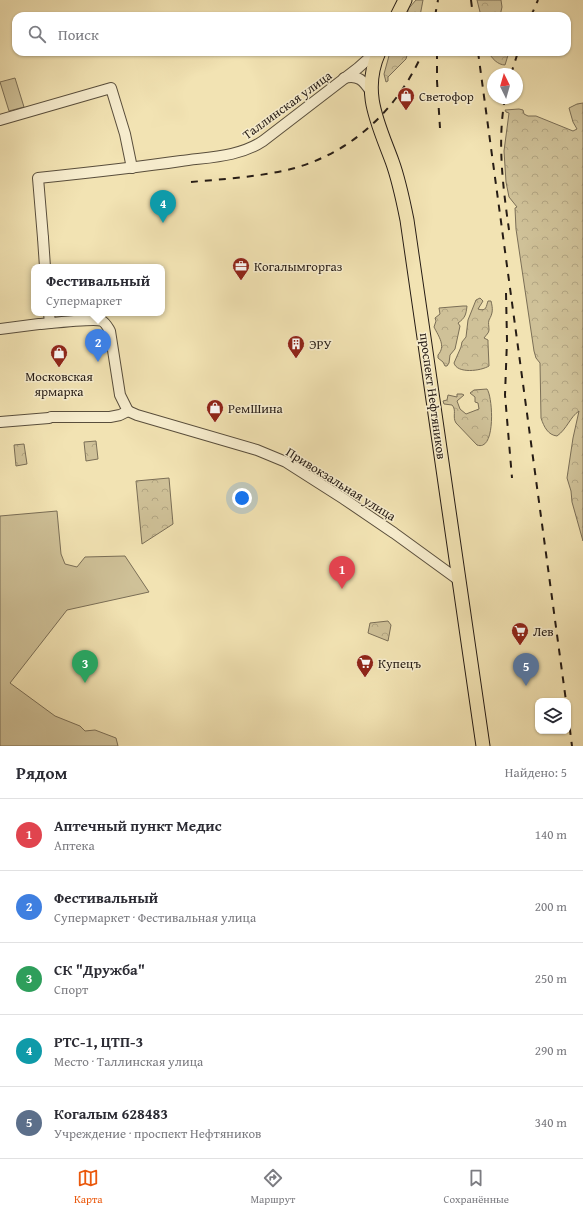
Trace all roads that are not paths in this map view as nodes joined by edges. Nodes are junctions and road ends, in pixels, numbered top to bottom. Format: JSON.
{"nodes":[{"id":1,"x":405,"y":0,"type":"edge"},
{"id":2,"x":399,"y":12,"type":"edge"},
{"id":3,"x":373,"y":56,"type":"edge"},
{"id":4,"x":377,"y":56,"type":"edge"},
{"id":5,"x":344,"y":78,"type":"junction"},
{"id":6,"x":371,"y":92,"type":"junction"},
{"id":7,"x":0,"y":120,"type":"edge"},
{"id":8,"x":132,"y":168,"type":"junction"},
{"id":9,"x":45,"y":264,"type":"edge"},
{"id":10,"x":45,"y":321,"type":"edge"},
{"id":11,"x":0,"y":329,"type":"edge"},
{"id":12,"x":128,"y":411,"type":"junction"},
{"id":13,"x":0,"y":422,"type":"edge"},
{"id":14,"x":456,"y":554,"type":"junction"},
{"id":15,"x":438,"y":564,"type":"junction"},
{"id":16,"x":460,"y":580,"type":"junction"},
{"id":17,"x":482,"y":746,"type":"edge"}],
"edges":[{"from":1,"to":2,"type":"main road"},
{"from":3,"to":5,"type":"street","name":"Таллинская улица"},
{"from":4,"to":6,"type":"main road","name":"проспект Нефтяников"},
{"from":5,"to":6,"type":"street","name":"Таллинская улица"},
{"from":5,"to":8,"type":"street","name":"Таллинская улица"},
{"from":6,"to":14,"type":"main road","name":"проспект Нефтяников"},
{"from":7,"to":8,"type":"street"},
{"from":8,"to":9,"type":"street","name":"Таллинская улица"},
{"from":10,"to":11,"type":"street"},
{"from":10,"to":12,"type":"street"},
{"from":12,"to":13,"type":"street"},
{"from":12,"to":15,"type":"street","name":"Привокзальная улица"},
{"from":14,"to":15,"type":"street"},
{"from":14,"to":16,"type":"main road","name":"проспект Нефтяников"},
{"from":15,"to":16,"type":"street","name":"Привокзальная улица"},
{"from":16,"to":17,"type":"main road","name":"проспект Нефтяников"}]}
